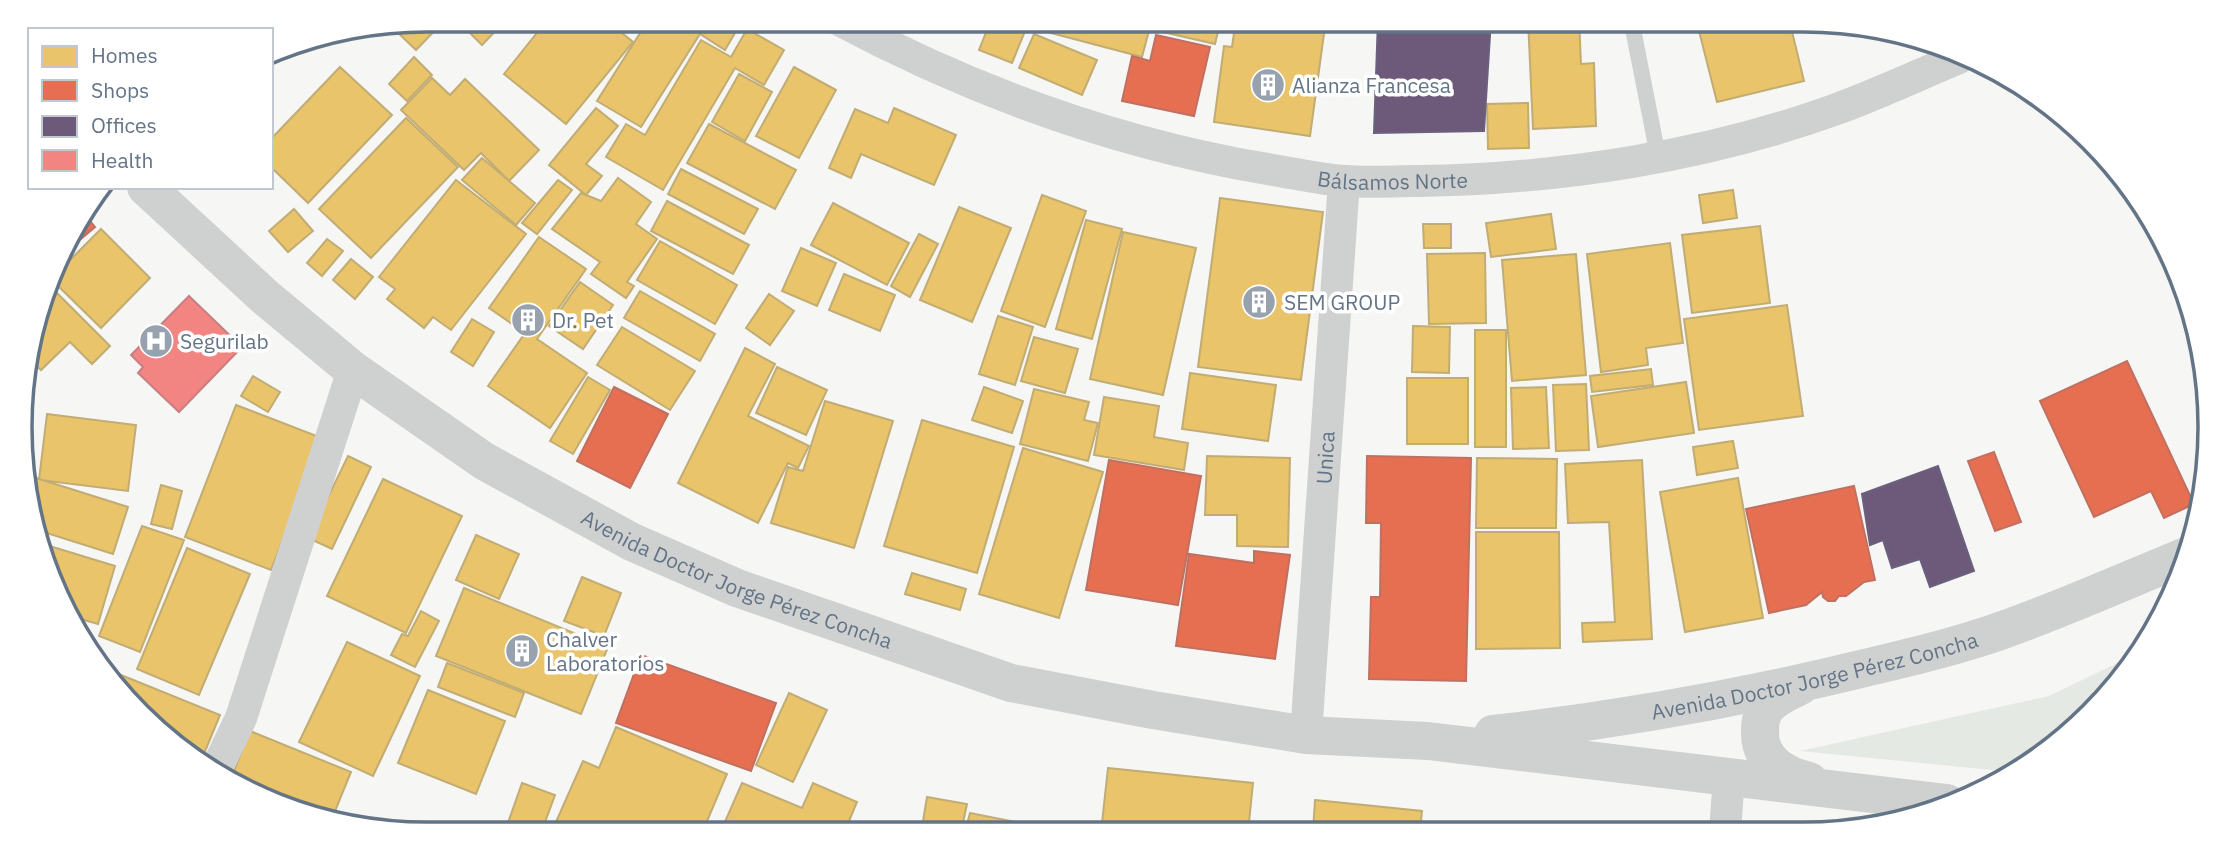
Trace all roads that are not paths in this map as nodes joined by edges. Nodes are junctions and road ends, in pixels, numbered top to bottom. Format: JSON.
{"nodes":[{"id":1,"x":861,"y":32,"type":"edge"},
{"id":2,"x":1634,"y":32,"type":"edge"},
{"id":3,"x":1952,"y":61,"type":"edge"},
{"id":4,"x":1658,"y":156,"type":"junction"},
{"id":5,"x":1344,"y":181,"type":"junction"},
{"id":6,"x":148,"y":189,"type":"edge"},
{"id":7,"x":353,"y":370,"type":"junction"},
{"id":8,"x":2174,"y":561,"type":"edge"},
{"id":9,"x":1809,"y":682,"type":"junction"},
{"id":10,"x":1306,"y":735,"type":"junction"},
{"id":11,"x":1428,"y":741,"type":"junction"},
{"id":12,"x":219,"y":762,"type":"edge"},
{"id":13,"x":1729,"y":777,"type":"junction"},
{"id":14,"x":1859,"y":792,"type":"junction"},
{"id":15,"x":1929,"y":801,"type":"edge"},
{"id":16,"x":1726,"y":822,"type":"edge"}],
"edges":[{"from":1,"to":5,"type":"street","name":"Bálsamos Norte"},
{"from":2,"to":4,"type":"lane"},
{"from":3,"to":4,"type":"street","name":"Bálsamos Norte"},
{"from":4,"to":5,"type":"street","name":"Bálsamos Norte"},
{"from":5,"to":10,"type":"street","name":"Unica"},
{"from":6,"to":7,"type":"street","name":"Avenida Doctor Jorge Pérez Concha"},
{"from":7,"to":10,"type":"street","name":"Avenida Doctor Jorge Pérez Concha"},
{"from":7,"to":12,"type":"street"},
{"from":8,"to":9,"type":"street","name":"Avenida Doctor Jorge Pérez Concha"},
{"from":9,"to":11,"type":"street","name":"Avenida Doctor Jorge Pérez Concha"},
{"from":9,"to":14,"type":"street"},
{"from":10,"to":11,"type":"street","name":"Avenida Doctor Jorge Pérez Concha"},
{"from":11,"to":13,"type":"street","name":"Avenida Doctor Jorge Pérez Concha"},
{"from":13,"to":14,"type":"street","name":"Avenida Doctor Jorge Pérez Concha"},
{"from":13,"to":16,"type":"street"},
{"from":14,"to":15,"type":"street","name":"Avenida Doctor Jorge Pérez Concha"}]}
